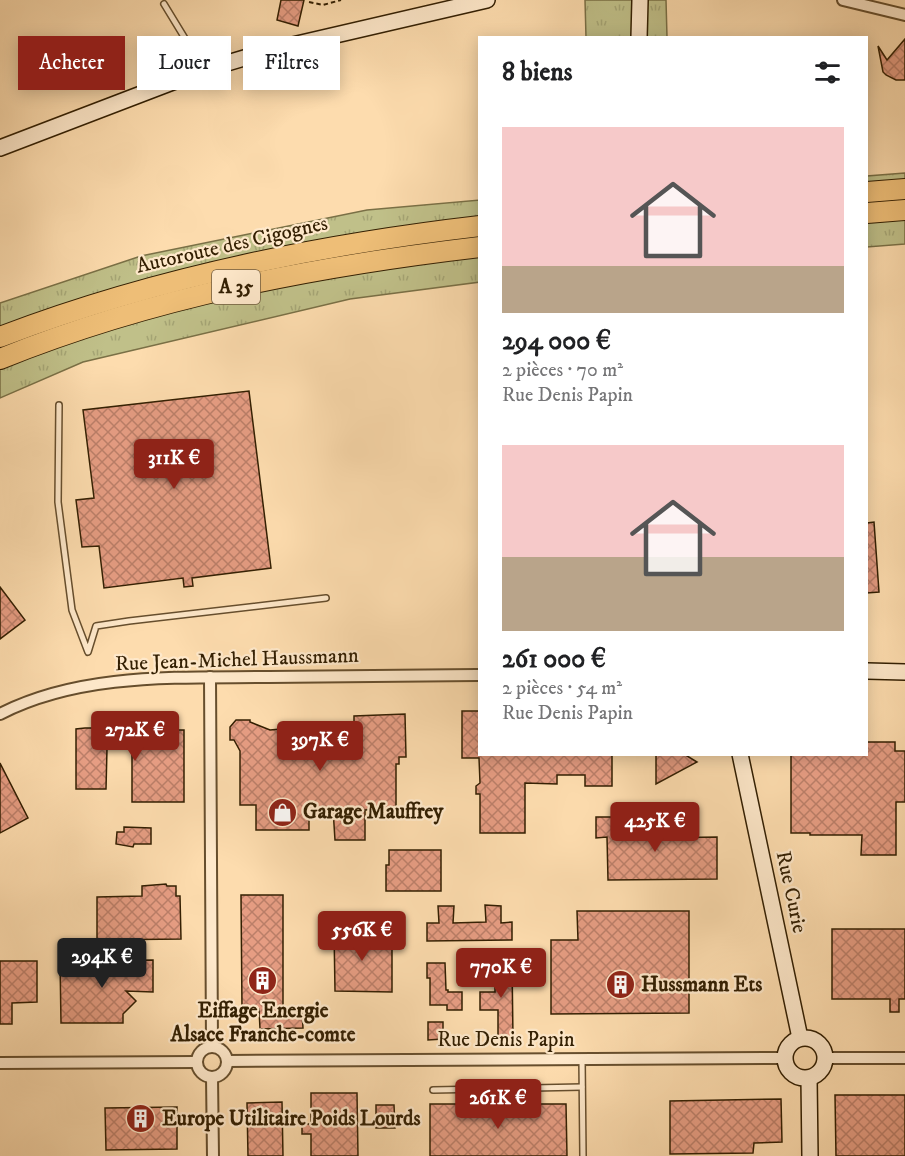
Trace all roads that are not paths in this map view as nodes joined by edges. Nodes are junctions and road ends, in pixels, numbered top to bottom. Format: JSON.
{"nodes":[{"id":1,"x":487,"y":0,"type":"edge"},
{"id":2,"x":640,"y":0,"type":"edge"},
{"id":3,"x":843,"y":0,"type":"edge"},
{"id":4,"x":164,"y":4,"type":"dead end"},
{"id":5,"x":905,"y":15,"type":"edge"},
{"id":6,"x":185,"y":36,"type":"edge"},
{"id":7,"x":639,"y":36,"type":"edge"},
{"id":8,"x":231,"y":62,"type":"edge"},
{"id":9,"x":152,"y":90,"type":"edge"},
{"id":10,"x":0,"y":148,"type":"edge"},
{"id":11,"x":905,"y":189,"type":"edge"},
{"id":12,"x":868,"y":192,"type":"edge"},
{"id":13,"x":905,"y":210,"type":"edge"},
{"id":14,"x":868,"y":213,"type":"edge"},
{"id":15,"x":478,"y":226,"type":"edge"},
{"id":16,"x":478,"y":247,"type":"edge"},
{"id":17,"x":0,"y":337,"type":"edge"},
{"id":18,"x":0,"y":359,"type":"edge"},
{"id":19,"x":59,"y":405,"type":"dead end"},
{"id":20,"x":326,"y":598,"type":"dead end"},
{"id":21,"x":868,"y":671,"type":"edge"},
{"id":22,"x":905,"y":672,"type":"edge"},
{"id":23,"x":478,"y":675,"type":"edge"},
{"id":24,"x":210,"y":678,"type":"junction"},
{"id":25,"x":0,"y":714,"type":"edge"},
{"id":26,"x":740,"y":756,"type":"edge"},
{"id":27,"x":800,"y":1038,"type":"junction"},
{"id":28,"x":212,"y":1046,"type":"junction"},
{"id":29,"x":784,"y":1058,"type":"junction"},
{"id":30,"x":825,"y":1058,"type":"junction"},
{"id":31,"x":905,"y":1058,"type":"edge"},
{"id":32,"x":582,"y":1059,"type":"junction"},
{"id":33,"x":228,"y":1061,"type":"junction"},
{"id":34,"x":197,"y":1062,"type":"junction"},
{"id":35,"x":0,"y":1063,"type":"edge"},
{"id":36,"x":212,"y":1077,"type":"junction"},
{"id":37,"x":810,"y":1078,"type":"junction"},
{"id":38,"x":582,"y":1087,"type":"junction"},
{"id":39,"x":433,"y":1090,"type":"dead end"},
{"id":40,"x":213,"y":1156,"type":"edge"},
{"id":41,"x":583,"y":1156,"type":"edge"},
{"id":42,"x":810,"y":1156,"type":"edge"}],
"edges":[{"from":1,"to":8,"type":"main road"},
{"from":2,"to":7,"type":"main road"},
{"from":3,"to":5,"type":"street"},
{"from":4,"to":6,"type":"lane"},
{"from":9,"to":10,"type":"main road"},
{"from":11,"to":12,"type":"highway"},
{"from":13,"to":14,"type":"highway"},
{"from":15,"to":17,"type":"highway","name":"Autoroute des Cigognes","number":"A 35"},
{"from":16,"to":18,"type":"highway","name":"Autoroute des Cigognes","number":"A 35"},
{"from":19,"to":20,"type":"lane"},
{"from":21,"to":22,"type":"main road"},
{"from":23,"to":24,"type":"street","name":"Rue Jean-Michel Haussmann"},
{"from":24,"to":25,"type":"street","name":"Rue Jean-Michel Haussmann"},
{"from":24,"to":28,"type":"street"},
{"from":26,"to":27,"type":"main road","name":"Rue Curie"},
{"from":27,"to":29,"type":"main road"},
{"from":27,"to":30,"type":"main road"},
{"from":28,"to":33,"type":"street"},
{"from":28,"to":34,"type":"street"},
{"from":29,"to":32,"type":"street","name":"Rue Denis Papin"},
{"from":29,"to":37,"type":"main road"},
{"from":30,"to":31,"type":"street"},
{"from":30,"to":37,"type":"main road"},
{"from":32,"to":33,"type":"street","name":"Rue Denis Papin"},
{"from":32,"to":38,"type":"lane"},
{"from":33,"to":36,"type":"street"},
{"from":34,"to":35,"type":"street"},
{"from":34,"to":36,"type":"street"},
{"from":36,"to":40,"type":"street"},
{"from":37,"to":42,"type":"main road"},
{"from":38,"to":39,"type":"lane"},
{"from":38,"to":41,"type":"lane"}]}
